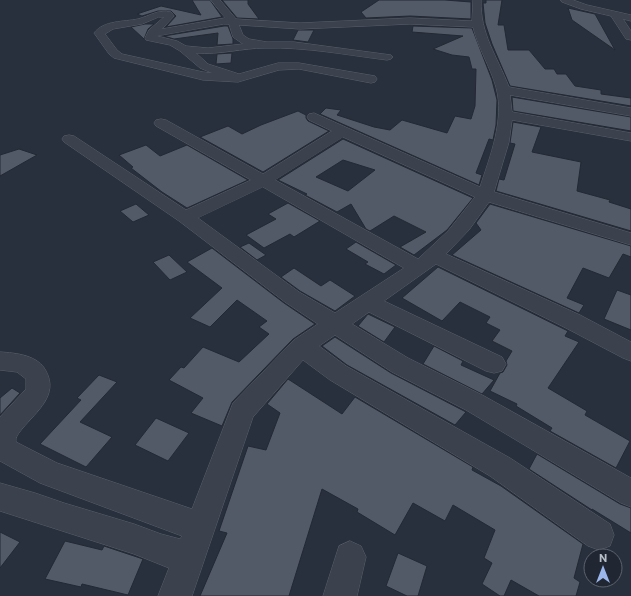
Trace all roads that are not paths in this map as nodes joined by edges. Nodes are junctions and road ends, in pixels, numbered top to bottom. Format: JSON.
{"nodes":[{"id":1,"x":215,"y":0,"type":"edge"},
{"id":2,"x":473,"y":0,"type":"edge"},
{"id":3,"x":565,"y":0,"type":"edge"},
{"id":4,"x":615,"y":15,"type":"junction"},
{"id":5,"x":631,"y":18,"type":"edge"},
{"id":6,"x":232,"y":22,"type":"junction"},
{"id":7,"x":478,"y":24,"type":"junction"},
{"id":8,"x":151,"y":34,"type":"junction"},
{"id":9,"x":630,"y":37,"type":"edge"},
{"id":10,"x":267,"y":45,"type":"junction"},
{"id":11,"x":184,"y":49,"type":"junction"},
{"id":12,"x":387,"y":57,"type":"dead end"},
{"id":13,"x":238,"y":78,"type":"junction"},
{"id":14,"x":371,"y":80,"type":"dead end"},
{"id":15,"x":503,"y":90,"type":"junction"},
{"id":16,"x":631,"y":112,"type":"edge"},
{"id":17,"x":506,"y":115,"type":"junction"},
{"id":18,"x":314,"y":117,"type":"dead end"},
{"id":19,"x":161,"y":123,"type":"dead end"},
{"id":20,"x":342,"y":131,"type":"junction"},
{"id":21,"x":631,"y":137,"type":"edge"},
{"id":22,"x":69,"y":139,"type":"dead end"},
{"id":23,"x":263,"y":181,"type":"junction"},
{"id":24,"x":485,"y":195,"type":"junction"},
{"id":25,"x":185,"y":217,"type":"junction"},
{"id":26,"x":631,"y":239,"type":"edge"},
{"id":27,"x":427,"y":262,"type":"junction"},
{"id":28,"x":367,"y":302,"type":"junction"},
{"id":29,"x":335,"y":324,"type":"junction"},
{"id":30,"x":302,"y":346,"type":"junction"},
{"id":31,"x":631,"y":352,"type":"edge"},
{"id":32,"x":0,"y":361,"type":"edge"},
{"id":33,"x":494,"y":364,"type":"dead end"},
{"id":34,"x":631,"y":493,"type":"edge"},
{"id":35,"x":0,"y":497,"type":"edge"},
{"id":36,"x":199,"y":527,"type":"junction"},
{"id":37,"x":599,"y":535,"type":"dead end"},
{"id":38,"x":188,"y":557,"type":"junction"},
{"id":39,"x":350,"y":557,"type":"dead end"},
{"id":40,"x":175,"y":596,"type":"edge"},
{"id":41,"x":340,"y":596,"type":"edge"}],
"edges":[{"from":1,"to":6,"type":"street"},
{"from":2,"to":7,"type":"street"},
{"from":3,"to":4,"type":"street"},
{"from":4,"to":5,"type":"street"},
{"from":4,"to":9,"type":"street"},
{"from":6,"to":7,"type":"street"},
{"from":6,"to":8,"type":"street"},
{"from":6,"to":10,"type":"street"},
{"from":7,"to":15,"type":"street"},
{"from":8,"to":11,"type":"street"},
{"from":8,"to":13,"type":"street"},
{"from":10,"to":11,"type":"street"},
{"from":10,"to":12,"type":"street"},
{"from":11,"to":13,"type":"street"},
{"from":13,"to":14,"type":"street"},
{"from":15,"to":16,"type":"street"},
{"from":15,"to":17,"type":"street"},
{"from":17,"to":21,"type":"street"},
{"from":17,"to":24,"type":"street"},
{"from":18,"to":20,"type":"street"},
{"from":19,"to":23,"type":"street"},
{"from":20,"to":23,"type":"street"},
{"from":20,"to":24,"type":"street"},
{"from":22,"to":25,"type":"street"},
{"from":23,"to":25,"type":"street"},
{"from":23,"to":27,"type":"street"},
{"from":24,"to":26,"type":"street"},
{"from":24,"to":27,"type":"street"},
{"from":25,"to":29,"type":"street"},
{"from":27,"to":28,"type":"street"},
{"from":27,"to":31,"type":"street"},
{"from":28,"to":29,"type":"street"},
{"from":28,"to":33,"type":"street"},
{"from":29,"to":30,"type":"street"},
{"from":29,"to":34,"type":"street"},
{"from":30,"to":36,"type":"street"},
{"from":30,"to":37,"type":"street"},
{"from":32,"to":36,"type":"street"},
{"from":35,"to":38,"type":"street"},
{"from":36,"to":38,"type":"street"},
{"from":38,"to":40,"type":"street"},
{"from":39,"to":41,"type":"street"}]}
